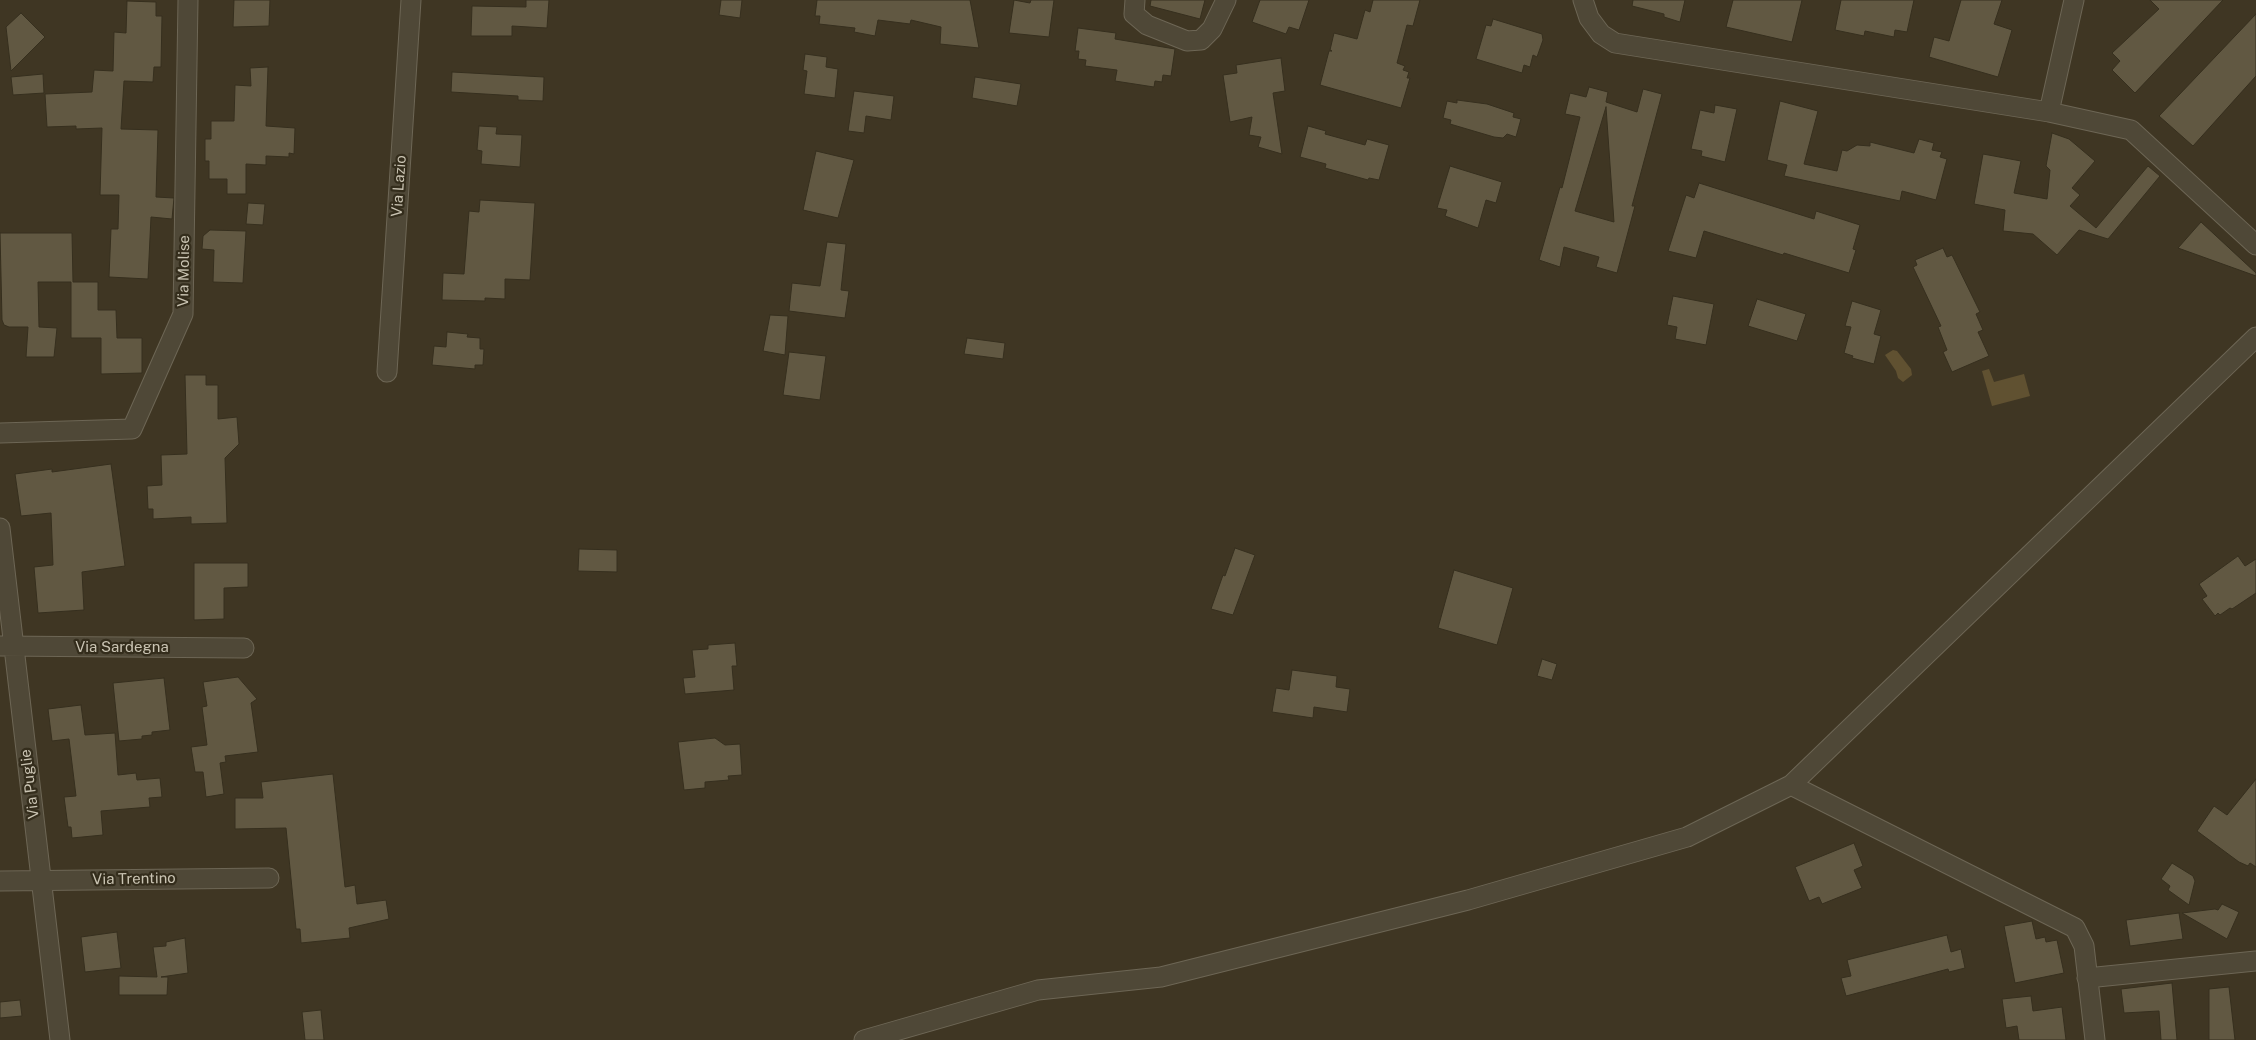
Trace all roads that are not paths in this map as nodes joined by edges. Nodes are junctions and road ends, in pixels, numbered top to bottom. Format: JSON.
{"nodes":[{"id":1,"x":188,"y":0,"type":"edge"},
{"id":2,"x":411,"y":0,"type":"edge"},
{"id":3,"x":1135,"y":0,"type":"edge"},
{"id":4,"x":1226,"y":0,"type":"edge"},
{"id":5,"x":1584,"y":0,"type":"edge"},
{"id":6,"x":2074,"y":0,"type":"edge"},
{"id":7,"x":2049,"y":112,"type":"junction"},
{"id":8,"x":2256,"y":245,"type":"edge"},
{"id":9,"x":2256,"y":336,"type":"edge"},
{"id":10,"x":387,"y":372,"type":"dead end"},
{"id":11,"x":0,"y":432,"type":"edge"},
{"id":12,"x":0,"y":528,"type":"edge"},
{"id":13,"x":7,"y":646,"type":"edge"},
{"id":14,"x":244,"y":648,"type":"dead end"},
{"id":15,"x":1791,"y":785,"type":"junction"},
{"id":16,"x":269,"y":878,"type":"dead end"},
{"id":17,"x":41,"y":880,"type":"junction"},
{"id":18,"x":0,"y":881,"type":"edge"},
{"id":19,"x":2256,"y":961,"type":"edge"},
{"id":20,"x":2087,"y":978,"type":"junction"},
{"id":21,"x":60,"y":1040,"type":"edge"},
{"id":22,"x":864,"y":1040,"type":"edge"},
{"id":23,"x":2095,"y":1040,"type":"edge"}],
"edges":[{"from":1,"to":11,"type":"street","name":"Via Molise"},
{"from":2,"to":10,"type":"street","name":"Via Lazio"},
{"from":3,"to":4,"type":"street"},
{"from":5,"to":7,"type":"street"},
{"from":6,"to":7,"type":"street"},
{"from":7,"to":8,"type":"street"},
{"from":9,"to":15,"type":"street"},
{"from":12,"to":13,"type":"street","name":"Via Puglie"},
{"from":13,"to":14,"type":"street","name":"Via Sardegna"},
{"from":13,"to":17,"type":"street","name":"Via Puglie"},
{"from":15,"to":20,"type":"street"},
{"from":15,"to":22,"type":"street"},
{"from":16,"to":17,"type":"street","name":"Via Trentino"},
{"from":17,"to":18,"type":"street","name":"Via Trentino"},
{"from":17,"to":21,"type":"street","name":"Via Puglie"},
{"from":19,"to":20,"type":"street"},
{"from":20,"to":23,"type":"street"}]}
